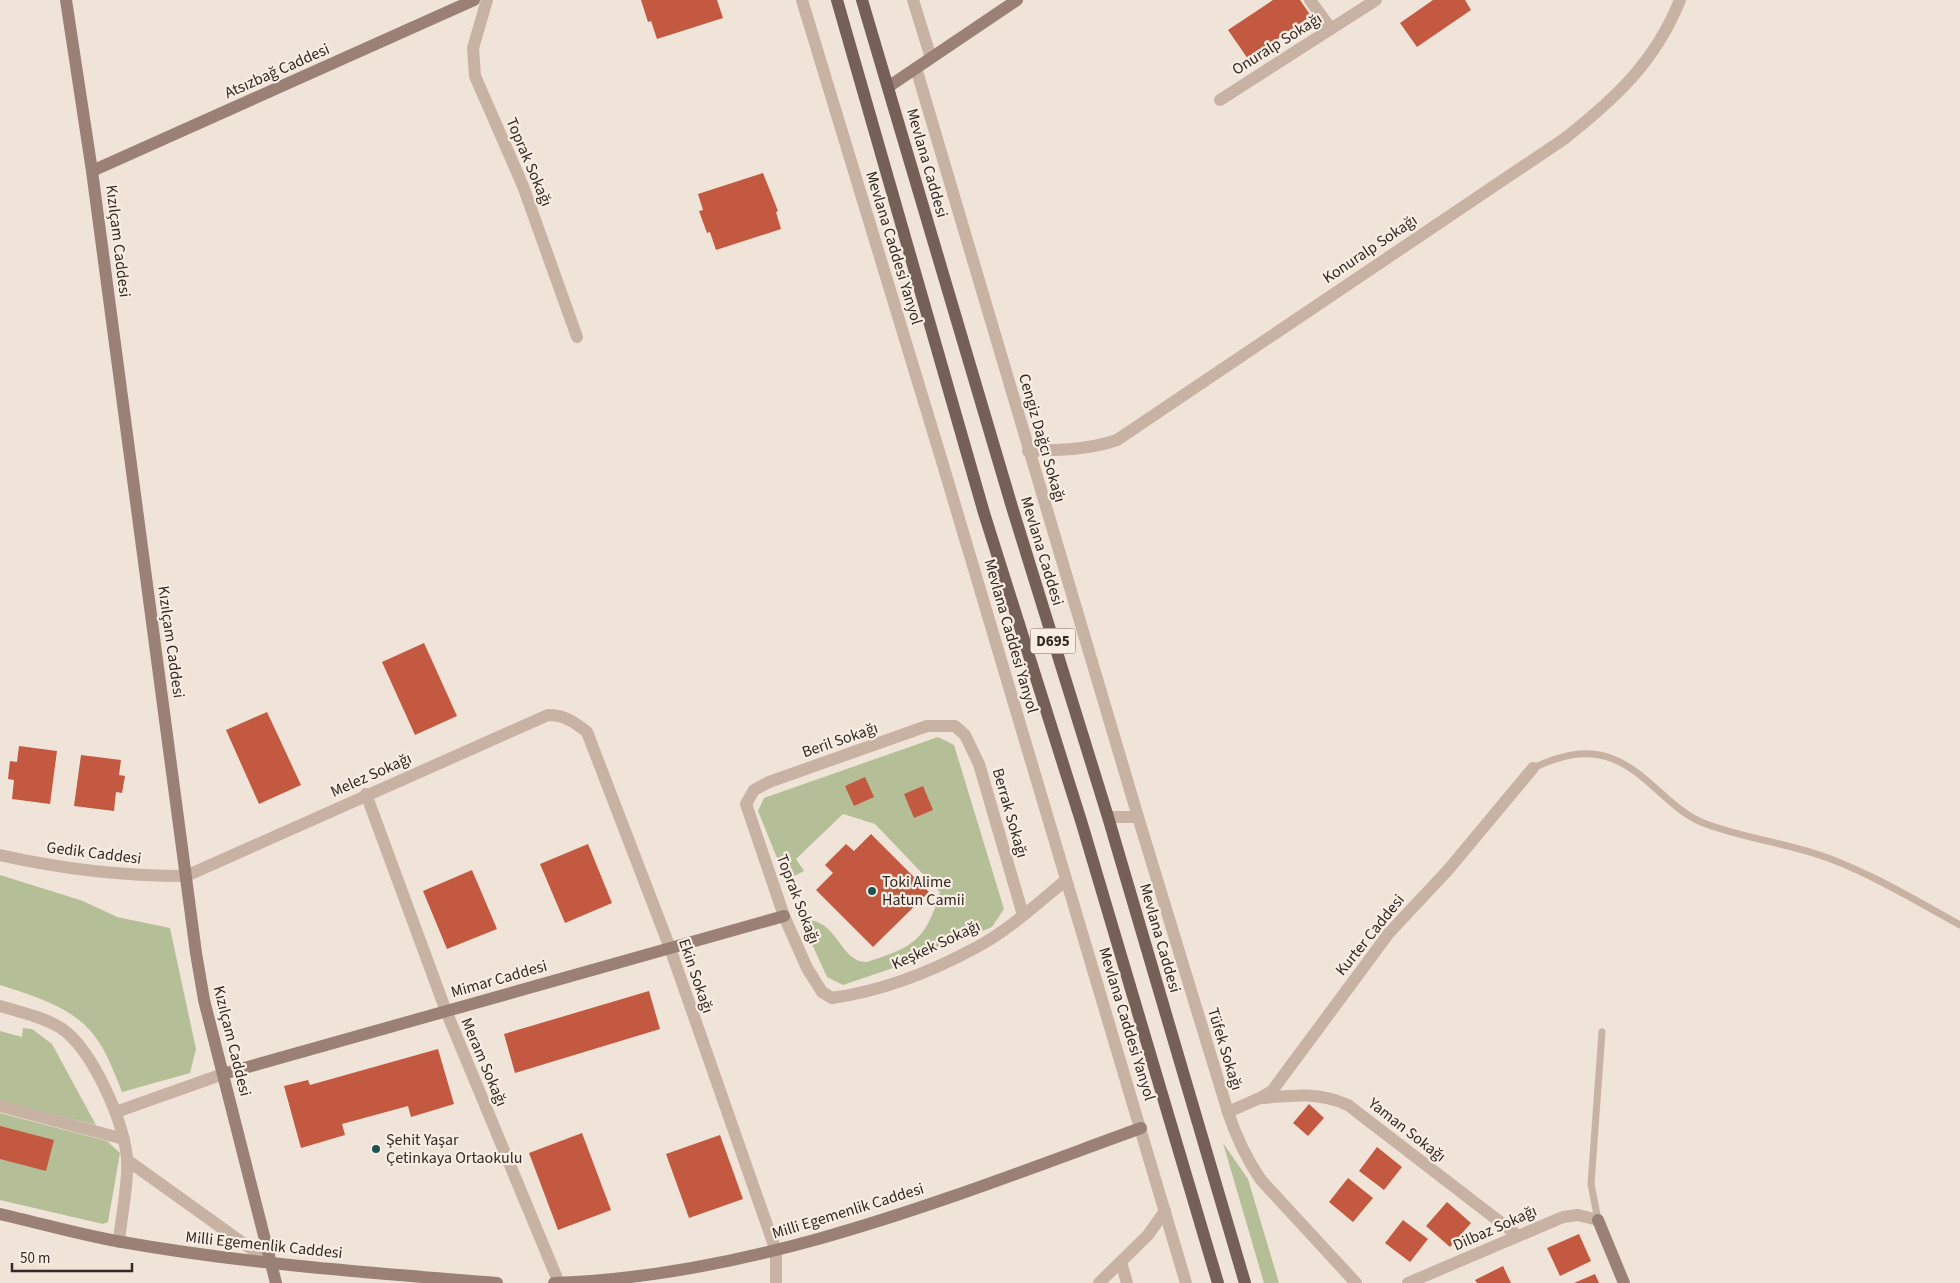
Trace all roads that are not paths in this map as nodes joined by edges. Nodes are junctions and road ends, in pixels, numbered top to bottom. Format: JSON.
{"nodes":[{"id":1,"x":66,"y":0,"type":"edge"},
{"id":2,"x":488,"y":0,"type":"edge"},
{"id":3,"x":802,"y":0,"type":"edge"},
{"id":4,"x":837,"y":0,"type":"edge"},
{"id":5,"x":862,"y":0,"type":"edge"},
{"id":6,"x":913,"y":0,"type":"edge"},
{"id":7,"x":1017,"y":0,"type":"edge"},
{"id":8,"x":1310,"y":0,"type":"edge"},
{"id":9,"x":1376,"y":0,"type":"edge"},
{"id":10,"x":1680,"y":0,"type":"edge"},
{"id":11,"x":467,"y":1,"type":"edge"},
{"id":12,"x":1331,"y":29,"type":"junction"},
{"id":13,"x":931,"y":58,"type":"junction"},
{"id":14,"x":916,"y":68,"type":"junction"},
{"id":15,"x":888,"y":87,"type":"junction"},
{"id":16,"x":1220,"y":100,"type":"dead end"},
{"id":17,"x":92,"y":171,"type":"junction"},
{"id":18,"x":577,"y":337,"type":"dead end"},
{"id":19,"x":1028,"y":451,"type":"junction"},
{"id":20,"x":572,"y":720,"type":"joint"},
{"id":21,"x":955,"y":726,"type":"joint"},
{"id":22,"x":1533,"y":768,"type":"joint"},
{"id":23,"x":366,"y":794,"type":"junction"},
{"id":24,"x":746,"y":804,"type":"joint"},
{"id":25,"x":1108,"y":817,"type":"junction"},
{"id":26,"x":1138,"y":817,"type":"junction"},
{"id":27,"x":0,"y":855,"type":"edge"},
{"id":28,"x":186,"y":876,"type":"junction"},
{"id":29,"x":1066,"y":880,"type":"junction"},
{"id":30,"x":1023,"y":915,"type":"junction"},
{"id":31,"x":784,"y":916,"type":"junction"},
{"id":32,"x":1960,"y":925,"type":"edge"},
{"id":33,"x":670,"y":948,"type":"junction"},
{"id":34,"x":832,"y":998,"type":"joint"},
{"id":35,"x":0,"y":1006,"type":"edge"},
{"id":36,"x":446,"y":1011,"type":"junction"},
{"id":37,"x":1602,"y":1032,"type":"dead end"},
{"id":38,"x":223,"y":1074,"type":"junction"},
{"id":39,"x":1260,"y":1098,"type":"junction"},
{"id":40,"x":0,"y":1106,"type":"edge"},
{"id":41,"x":116,"y":1112,"type":"junction"},
{"id":42,"x":1228,"y":1112,"type":"junction"},
{"id":43,"x":1141,"y":1128,"type":"junction"},
{"id":44,"x":124,"y":1139,"type":"junction"},
{"id":45,"x":127,"y":1160,"type":"junction"},
{"id":46,"x":1165,"y":1211,"type":"junction"},
{"id":47,"x":0,"y":1214,"type":"edge"},
{"id":48,"x":1598,"y":1220,"type":"junction"},
{"id":49,"x":1517,"y":1235,"type":"junction"},
{"id":50,"x":119,"y":1242,"type":"junction"},
{"id":51,"x":776,"y":1251,"type":"junction"},
{"id":52,"x":1120,"y":1262,"type":"junction"},
{"id":53,"x":271,"y":1263,"type":"junction"},
{"id":54,"x":276,"y":1283,"type":"edge"},
{"id":55,"x":497,"y":1283,"type":"edge"},
{"id":56,"x":554,"y":1283,"type":"edge"},
{"id":57,"x":559,"y":1283,"type":"edge"},
{"id":58,"x":776,"y":1283,"type":"edge"},
{"id":59,"x":1099,"y":1283,"type":"edge"},
{"id":60,"x":1127,"y":1283,"type":"edge"},
{"id":61,"x":1186,"y":1283,"type":"edge"},
{"id":62,"x":1218,"y":1283,"type":"edge"},
{"id":63,"x":1245,"y":1283,"type":"edge"},
{"id":64,"x":1356,"y":1283,"type":"edge"},
{"id":65,"x":1408,"y":1283,"type":"edge"},
{"id":66,"x":1624,"y":1283,"type":"edge"}],
"edges":[{"from":1,"to":17,"type":"street","name":"Kızılçam Caddesi"},
{"from":2,"to":18,"type":"street","name":"Toprak Sokağı"},
{"from":3,"to":29,"type":"street","name":"Mevlana Caddesi Yanyol"},
{"from":4,"to":62,"type":"main road","number":"D695"},
{"from":5,"to":15,"type":"main road","name":"Mevlana Caddesi","number":"D695"},
{"from":6,"to":13,"type":"street"},
{"from":7,"to":13,"type":"street"},
{"from":8,"to":12,"type":"street"},
{"from":9,"to":12,"type":"street","name":"Onuralp Sokağı"},
{"from":10,"to":19,"type":"street","name":"Konuralp Sokağı"},
{"from":11,"to":17,"type":"street","name":"Atsızbağ Caddesi"},
{"from":12,"to":16,"type":"street","name":"Onuralp Sokağı"},
{"from":13,"to":14,"type":"street"},
{"from":14,"to":15,"type":"street"},
{"from":14,"to":19,"type":"street","name":"Cengiz Dağcı Sokağı"},
{"from":15,"to":25,"type":"main road","name":"Mevlana Caddesi","number":"D695"},
{"from":17,"to":28,"type":"street","name":"Kızılçam Caddesi"},
{"from":19,"to":26,"type":"street","name":"Cengiz Dağcı Sokağı"},
{"from":20,"to":23,"type":"street","name":"Melez Sokağı"},
{"from":20,"to":33,"type":"street","name":"Ekin Sokağı"},
{"from":21,"to":24,"type":"street","name":"Beril Sokağı"},
{"from":21,"to":30,"type":"street","name":"Berrak Sokağı"},
{"from":22,"to":32,"type":"lane"},
{"from":22,"to":39,"type":"street","name":"Kurter Caddesi"},
{"from":23,"to":28,"type":"street","name":"Melez Sokağı"},
{"from":23,"to":36,"type":"street","name":"Meram Sokağı"},
{"from":24,"to":31,"type":"street","name":"Toprak Sokağı"},
{"from":25,"to":26,"type":"street"},
{"from":25,"to":63,"type":"main road","name":"Mevlana Caddesi","number":"D695"},
{"from":26,"to":42,"type":"street","name":"Tüfek Sokağı"},
{"from":27,"to":28,"type":"street","name":"Gedik Caddesi"},
{"from":28,"to":38,"type":"street","name":"Kızılçam Caddesi"},
{"from":29,"to":30,"type":"street","name":"Keşkek Sokağı"},
{"from":29,"to":43,"type":"street","name":"Mevlana Caddesi Yanyol"},
{"from":30,"to":34,"type":"street","name":"Keşkek Sokağı"},
{"from":31,"to":33,"type":"street","name":"Mimar Caddesi"},
{"from":31,"to":34,"type":"street","name":"Toprak Sokağı"},
{"from":33,"to":36,"type":"street","name":"Mimar Caddesi"},
{"from":33,"to":51,"type":"street","name":"Ekin Sokağı"},
{"from":35,"to":41,"type":"street"},
{"from":36,"to":38,"type":"street","name":"Mimar Caddesi"},
{"from":36,"to":57,"type":"street","name":"Meram Sokağı"},
{"from":37,"to":48,"type":"lane"},
{"from":38,"to":41,"type":"street"},
{"from":38,"to":53,"type":"street","name":"Kızılçam Caddesi"},
{"from":39,"to":42,"type":"street","name":"Kurter Caddesi"},
{"from":39,"to":49,"type":"street","name":"Yaman Sokağı"},
{"from":40,"to":44,"type":"street"},
{"from":41,"to":44,"type":"street"},
{"from":42,"to":64,"type":"street","name":"Tüfek Sokağı"},
{"from":43,"to":46,"type":"street","name":"Mevlana Caddesi Yanyol"},
{"from":43,"to":51,"type":"street","name":"Milli Egemenlik Caddesi"},
{"from":44,"to":45,"type":"street"},
{"from":45,"to":50,"type":"street"},
{"from":45,"to":53,"type":"street"},
{"from":46,"to":52,"type":"street"},
{"from":46,"to":61,"type":"street","name":"Mevlana Caddesi Yanyol"},
{"from":47,"to":50,"type":"street","name":"Milli Egemenlik Caddesi"},
{"from":48,"to":49,"type":"street","name":"Dilbaz Sokağı"},
{"from":48,"to":66,"type":"street"},
{"from":49,"to":65,"type":"street","name":"Dilbaz Sokağı"},
{"from":50,"to":53,"type":"street","name":"Milli Egemenlik Caddesi"},
{"from":51,"to":57,"type":"street","name":"Milli Egemenlik Caddesi"},
{"from":51,"to":58,"type":"street","name":"Ekin Sokağı"},
{"from":52,"to":59,"type":"street"},
{"from":52,"to":60,"type":"street"},
{"from":53,"to":54,"type":"street","name":"Kızılçam Caddesi"},
{"from":53,"to":55,"type":"street","name":"Milli Egemenlik Caddesi"},
{"from":56,"to":57,"type":"street","name":"Milli Egemenlik Caddesi"}]}
